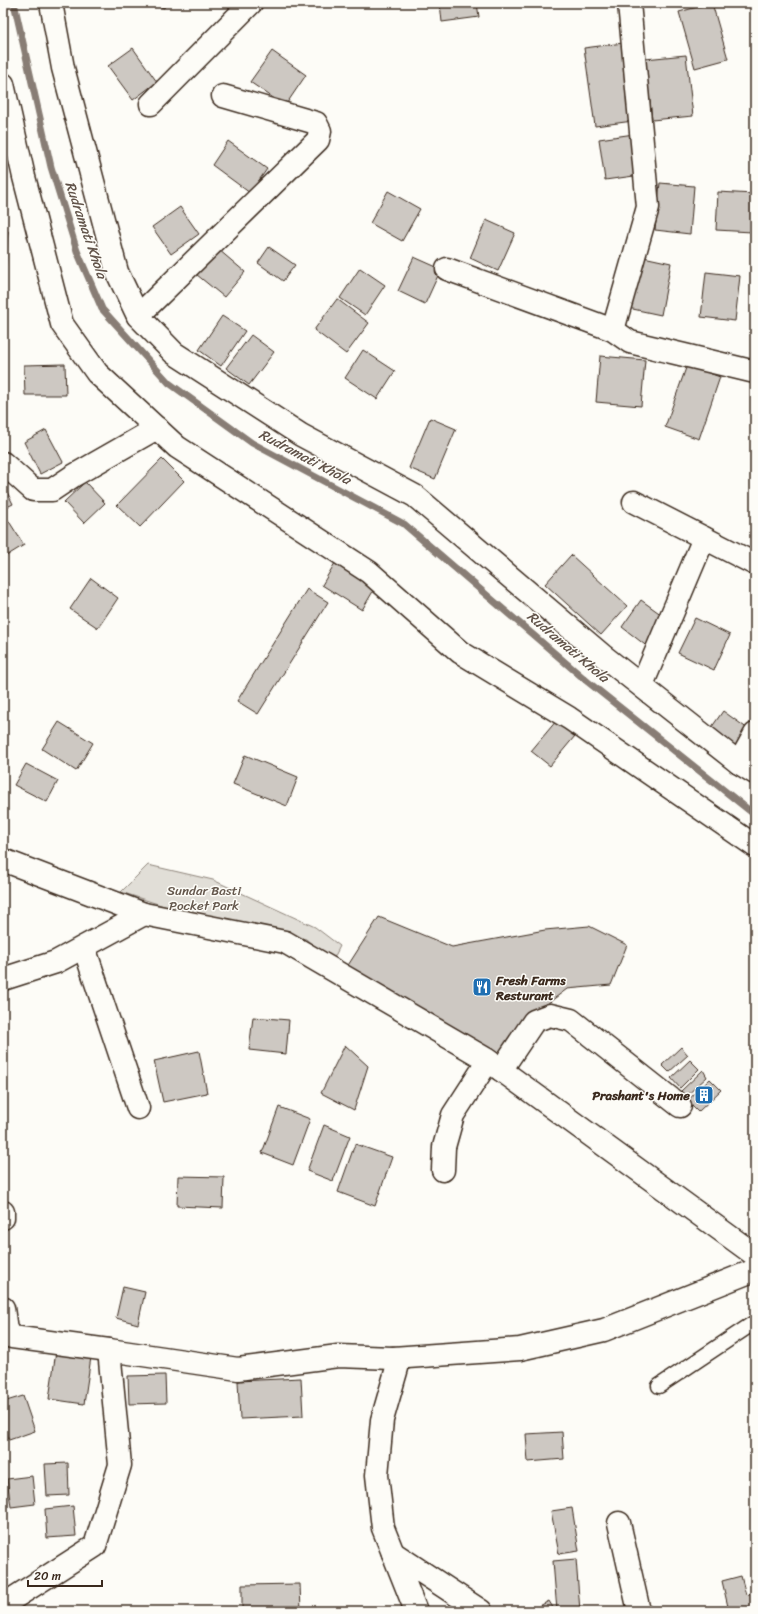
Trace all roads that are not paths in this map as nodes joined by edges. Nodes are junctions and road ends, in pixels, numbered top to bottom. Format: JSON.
{"nodes":[{"id":1,"x":50,"y":3,"type":"edge"},
{"id":2,"x":251,"y":3,"type":"edge"},
{"id":3,"x":629,"y":3,"type":"edge"},
{"id":4,"x":3,"y":84,"type":"edge"},
{"id":5,"x":224,"y":96,"type":"dead end"},
{"id":6,"x":151,"y":104,"type":"dead end"},
{"id":7,"x":447,"y":269,"type":"dead end"},
{"id":8,"x":138,"y":316,"type":"junction"},
{"id":9,"x":613,"y":330,"type":"junction"},
{"id":10,"x":755,"y":372,"type":"edge"},
{"id":11,"x":157,"y":428,"type":"junction"},
{"id":12,"x":3,"y":463,"type":"edge"},
{"id":13,"x":634,"y":502,"type":"dead end"},
{"id":14,"x":704,"y":538,"type":"junction"},
{"id":15,"x":755,"y":564,"type":"edge"},
{"id":16,"x":642,"y":685,"type":"junction"},
{"id":17,"x":755,"y":734,"type":"edge"},
{"id":18,"x":747,"y":768,"type":"edge"},
{"id":19,"x":755,"y":846,"type":"edge"},
{"id":20,"x":3,"y":860,"type":"edge"},
{"id":21,"x":144,"y":914,"type":"junction"},
{"id":22,"x":84,"y":947,"type":"junction"},
{"id":23,"x":3,"y":979,"type":"edge"},
{"id":24,"x":495,"y":1066,"type":"junction"},
{"id":25,"x":680,"y":1106,"type":"dead end"},
{"id":26,"x":138,"y":1108,"type":"dead end"},
{"id":27,"x":443,"y":1170,"type":"dead end"},
{"id":28,"x":3,"y":1212,"type":"edge"},
{"id":29,"x":3,"y":1218,"type":"edge"},
{"id":30,"x":755,"y":1255,"type":"edge"},
{"id":31,"x":755,"y":1270,"type":"edge"},
{"id":32,"x":3,"y":1308,"type":"edge"},
{"id":33,"x":755,"y":1322,"type":"edge"},
{"id":34,"x":5,"y":1338,"type":"edge"},
{"id":35,"x":108,"y":1350,"type":"junction"},
{"id":36,"x":393,"y":1358,"type":"junction"},
{"id":37,"x":659,"y":1386,"type":"dead end"},
{"id":38,"x":619,"y":1523,"type":"dead end"},
{"id":39,"x":393,"y":1553,"type":"junction"},
{"id":40,"x":3,"y":1605,"type":"edge"},
{"id":41,"x":416,"y":1611,"type":"edge"},
{"id":42,"x":481,"y":1611,"type":"edge"},
{"id":43,"x":639,"y":1611,"type":"edge"}],
"edges":[{"from":1,"to":8,"type":"street"},
{"from":2,"to":6,"type":"street"},
{"from":3,"to":9,"type":"street"},
{"from":4,"to":11,"type":"street"},
{"from":5,"to":8,"type":"street"},
{"from":7,"to":9,"type":"street"},
{"from":8,"to":16,"type":"street"},
{"from":9,"to":10,"type":"street"},
{"from":11,"to":12,"type":"street"},
{"from":11,"to":19,"type":"street"},
{"from":13,"to":14,"type":"street"},
{"from":14,"to":15,"type":"street"},
{"from":14,"to":16,"type":"street"},
{"from":16,"to":18,"type":"street"},
{"from":17,"to":18,"type":"street"},
{"from":20,"to":21,"type":"street"},
{"from":21,"to":22,"type":"street"},
{"from":21,"to":24,"type":"street"},
{"from":22,"to":23,"type":"street"},
{"from":22,"to":26,"type":"street"},
{"from":24,"to":25,"type":"street"},
{"from":24,"to":27,"type":"street"},
{"from":24,"to":30,"type":"street"},
{"from":28,"to":29,"type":"street"},
{"from":31,"to":36,"type":"street"},
{"from":32,"to":34,"type":"street"},
{"from":33,"to":37,"type":"lane"},
{"from":34,"to":35,"type":"street"},
{"from":35,"to":36,"type":"street"},
{"from":35,"to":40,"type":"street"},
{"from":36,"to":39,"type":"street"},
{"from":38,"to":43,"type":"street"},
{"from":39,"to":41,"type":"street"},
{"from":39,"to":42,"type":"street"}]}
